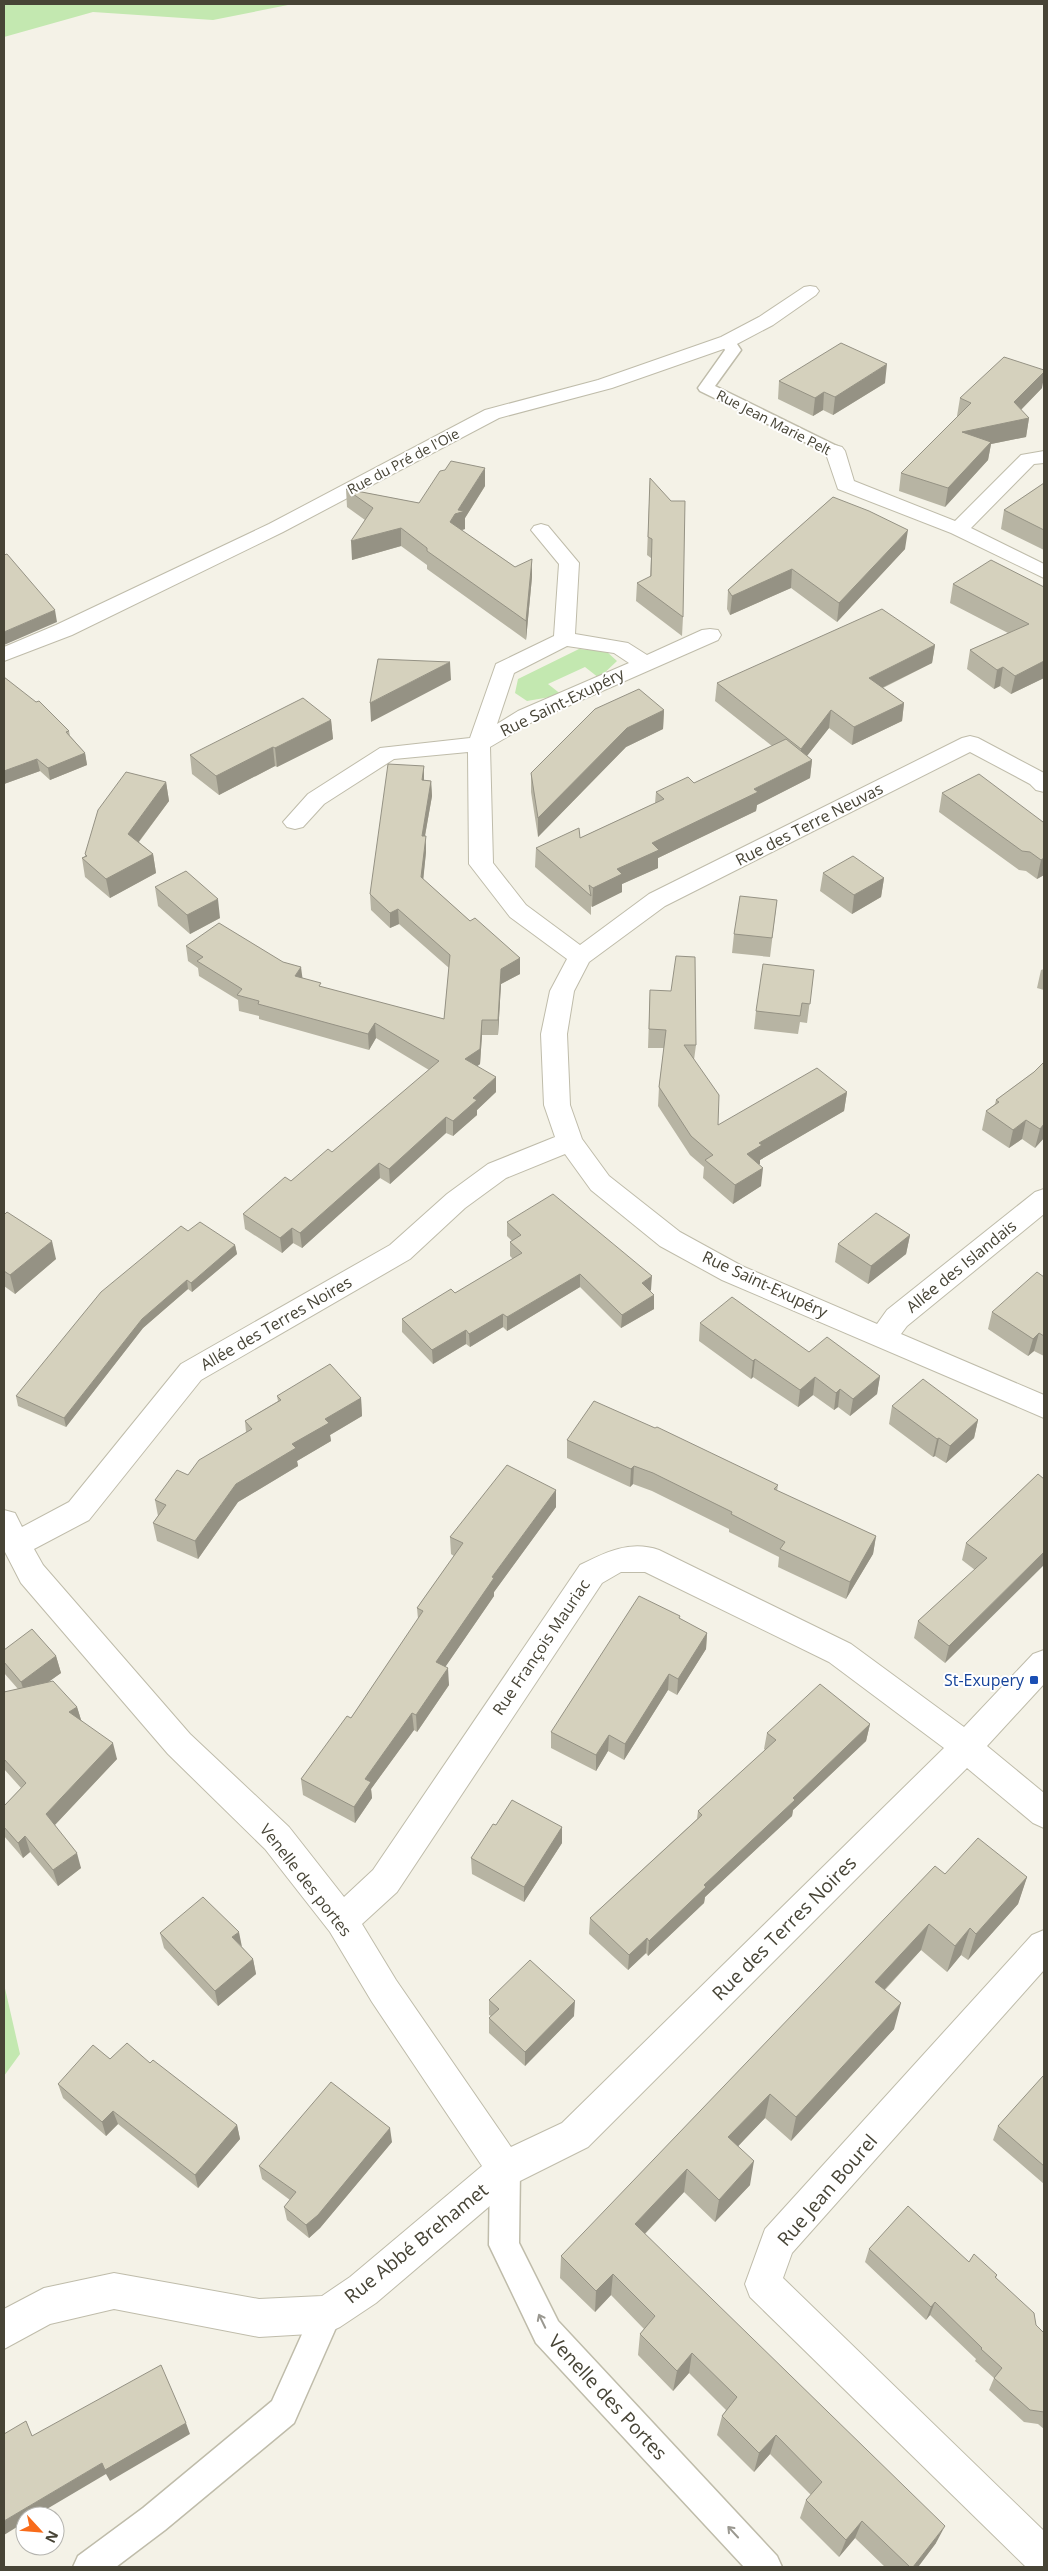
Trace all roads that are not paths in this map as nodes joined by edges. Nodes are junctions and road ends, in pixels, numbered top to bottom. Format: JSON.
{"nodes":[{"id":1,"x":810,"y":291,"type":"dead end"},
{"id":2,"x":728,"y":341,"type":"junction"},
{"id":3,"x":835,"y":451,"type":"joint"},
{"id":4,"x":1044,"y":457,"type":"edge"},
{"id":5,"x":958,"y":529,"type":"junction"},
{"id":6,"x":541,"y":530,"type":"dead end"},
{"id":7,"x":1044,"y":572,"type":"edge"},
{"id":8,"x":710,"y":635,"type":"dead end"},
{"id":9,"x":564,"y":639,"type":"junction"},
{"id":10,"x":4,"y":655,"type":"edge"},
{"id":11,"x":645,"y":663,"type":"junction"},
{"id":12,"x":479,"y":744,"type":"junction"},
{"id":13,"x":1044,"y":785,"type":"edge"},
{"id":14,"x":295,"y":822,"type":"dead end"},
{"id":15,"x":580,"y":957,"type":"junction"},
{"id":16,"x":570,"y":1142,"type":"junction"},
{"id":17,"x":1044,"y":1199,"type":"edge"},
{"id":18,"x":883,"y":1337,"type":"junction"},
{"id":19,"x":1044,"y":1407,"type":"edge"},
{"id":20,"x":10,"y":1533,"type":"edge"},
{"id":21,"x":1044,"y":1663,"type":"edge"},
{"id":22,"x":966,"y":1747,"type":"junction"},
{"id":23,"x":1044,"y":1814,"type":"edge"},
{"id":24,"x":342,"y":1921,"type":"junction"},
{"id":25,"x":1044,"y":1946,"type":"edge"},
{"id":26,"x":505,"y":2169,"type":"junction"},
{"id":27,"x":327,"y":2314,"type":"junction"},
{"id":28,"x":4,"y":2330,"type":"edge"},
{"id":29,"x":1044,"y":2557,"type":"edge"},
{"id":30,"x":89,"y":2567,"type":"edge"},
{"id":31,"x":766,"y":2567,"type":"edge"}],
"edges":[{"from":1,"to":2,"type":"street","name":"Rue du Pré de l'Oie"},
{"from":2,"to":3,"type":"lane","name":"Rue Jean Marie Pelt"},
{"from":2,"to":10,"type":"street","name":"Rue du Pré de l'Oie"},
{"from":3,"to":5,"type":"street","name":"Rue Jean Marie Pelt"},
{"from":4,"to":5,"type":"street"},
{"from":5,"to":7,"type":"street","name":"Rue Jean Marie Pelt"},
{"from":6,"to":9,"type":"street"},
{"from":8,"to":11,"type":"street","name":"Rue Saint-Exupéry"},
{"from":9,"to":11,"type":"street","name":"Rue Saint-Exupéry"},
{"from":9,"to":12,"type":"street","name":"Rue Saint-Exupéry"},
{"from":11,"to":12,"type":"street","name":"Rue Saint-Exupéry"},
{"from":12,"to":14,"type":"street","name":"Rue Saint-Exupéry"},
{"from":12,"to":15,"type":"street","name":"Rue Saint-Exupéry"},
{"from":13,"to":15,"type":"street","name":"Rue des Terre Neuvas"},
{"from":15,"to":16,"type":"street","name":"Rue Saint-Exupéry"},
{"from":16,"to":18,"type":"street","name":"Rue Saint-Exupéry"},
{"from":16,"to":20,"type":"street","name":"Allée des Terres Noires"},
{"from":17,"to":18,"type":"street","name":"Allée des Islandais"},
{"from":18,"to":19,"type":"street","name":"Rue Saint-Exupéry"},
{"from":20,"to":24,"type":"street","name":"Venelle des portes"},
{"from":21,"to":22,"type":"street","name":"Rue des Terres Noires"},
{"from":22,"to":23,"type":"street"},
{"from":22,"to":24,"type":"street","name":"Rue François Mauriac"},
{"from":22,"to":26,"type":"street","name":"Rue des Terres Noires"},
{"from":24,"to":26,"type":"street","name":"Venelle des portes"},
{"from":25,"to":29,"type":"street","name":"Rue Jean Bourel"},
{"from":26,"to":27,"type":"street","name":"Rue Abbé Brehamet"},
{"from":31,"to":26,"type":"lane","name":"Venelle des Portes","one_way":true},
{"from":27,"to":28,"type":"street","name":"Rue Abbé Brehamet"},
{"from":27,"to":30,"type":"lane"}]}
